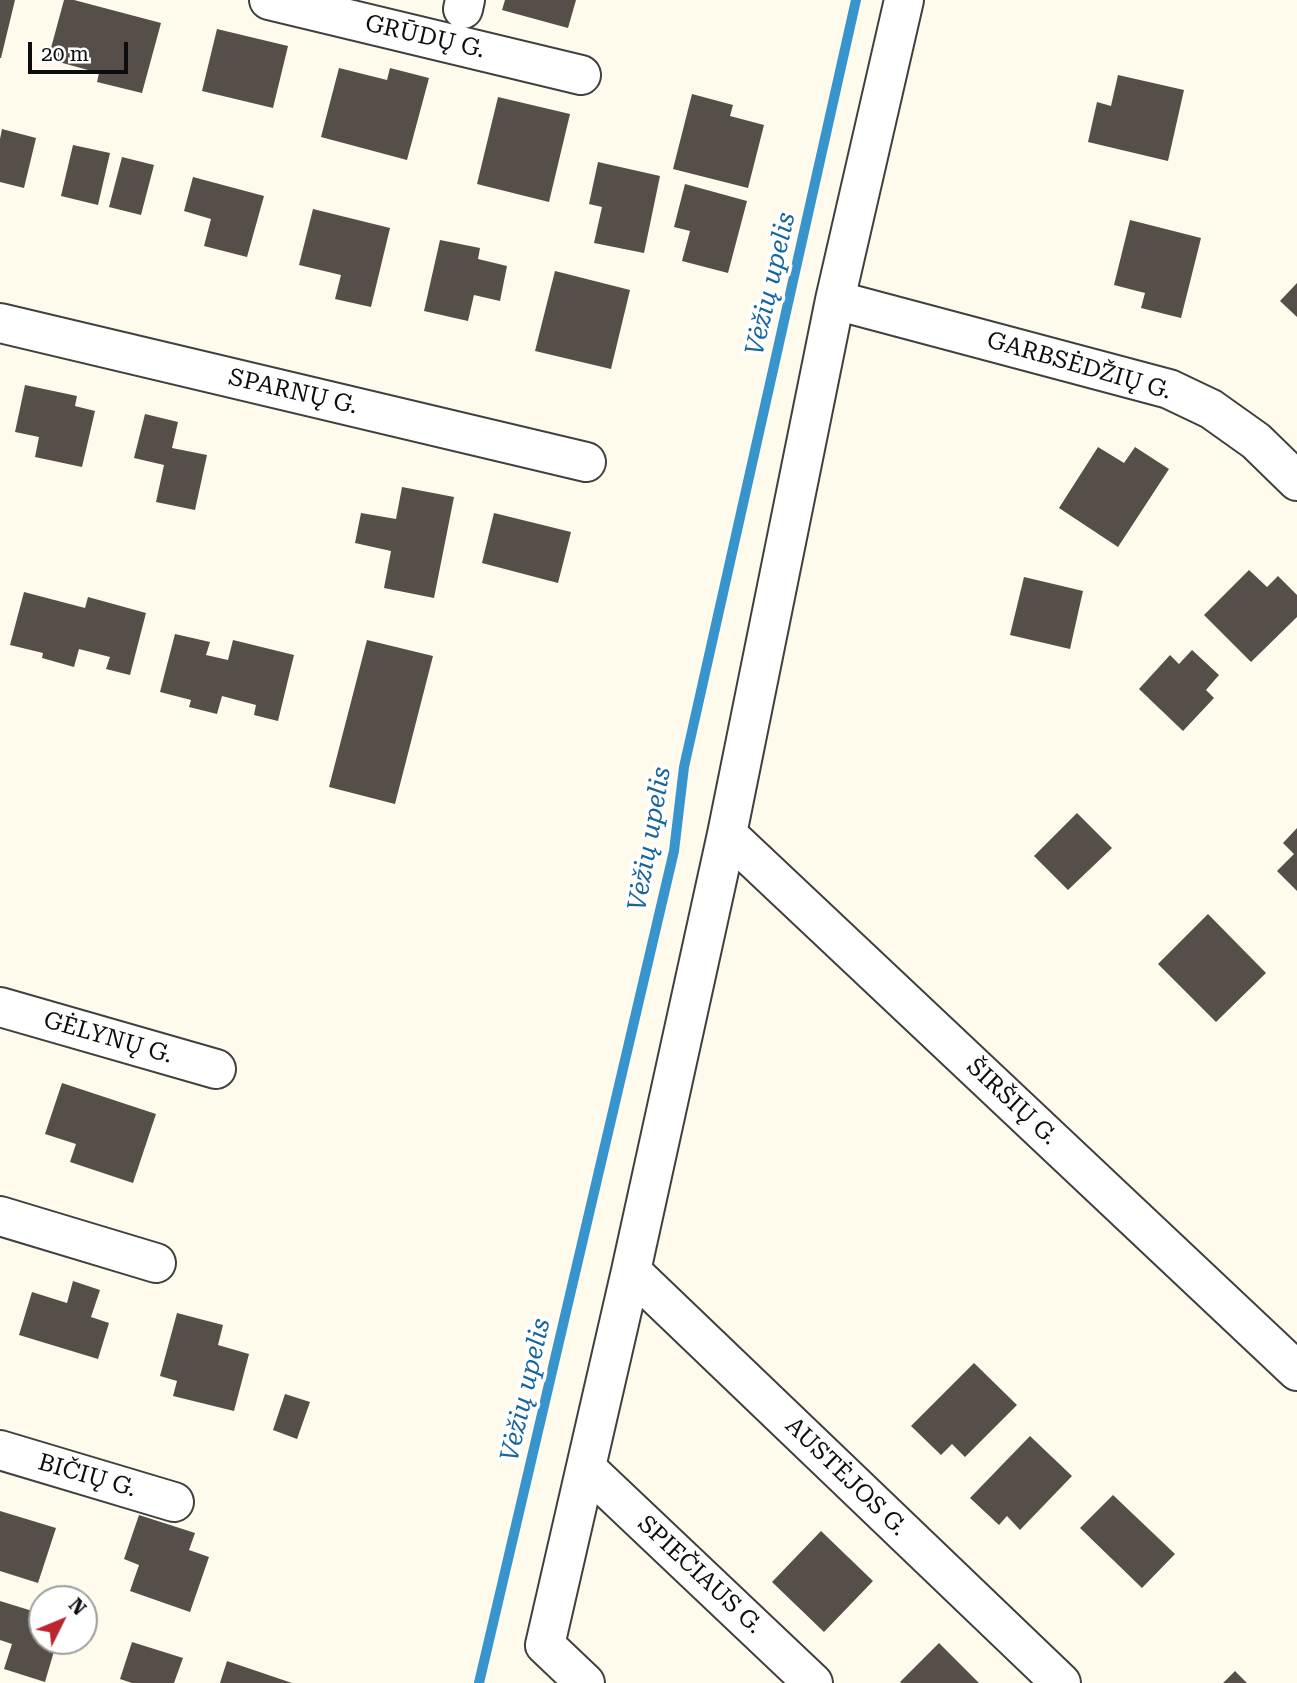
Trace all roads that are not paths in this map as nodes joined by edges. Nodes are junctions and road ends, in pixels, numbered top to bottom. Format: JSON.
{"nodes":[{"id":1,"x":268,"y":0,"type":"edge"},
{"id":2,"x":904,"y":0,"type":"edge"},
{"id":3,"x":581,"y":75,"type":"dead end"},
{"id":4,"x":835,"y":300,"type":"junction"},
{"id":5,"x":0,"y":323,"type":"edge"},
{"id":6,"x":586,"y":462,"type":"dead end"},
{"id":7,"x":1297,"y":481,"type":"edge"},
{"id":8,"x":727,"y":834,"type":"junction"},
{"id":9,"x":0,"y":1007,"type":"edge"},
{"id":10,"x":216,"y":1069,"type":"dead end"},
{"id":11,"x":0,"y":1216,"type":"edge"},
{"id":12,"x":156,"y":1263,"type":"dead end"},
{"id":13,"x":631,"y":1271,"type":"junction"},
{"id":14,"x":1297,"y":1371,"type":"edge"},
{"id":15,"x":0,"y":1450,"type":"edge"},
{"id":16,"x":586,"y":1468,"type":"junction"},
{"id":17,"x":174,"y":1502,"type":"dead end"},
{"id":18,"x":585,"y":1683,"type":"edge"},
{"id":19,"x":813,"y":1683,"type":"edge"},
{"id":20,"x":1061,"y":1683,"type":"edge"}],
"edges":[{"from":1,"to":3,"type":"street","name":"GRŪDŲ G."},
{"from":2,"to":4,"type":"street"},
{"from":4,"to":7,"type":"street","name":"GARBSĖDŽIŲ G."},
{"from":4,"to":8,"type":"street"},
{"from":5,"to":6,"type":"street","name":"SPARNŲ G."},
{"from":8,"to":13,"type":"street"},
{"from":8,"to":14,"type":"street","name":"ŠIRŠIŲ G."},
{"from":9,"to":10,"type":"street","name":"GĖLYNŲ G."},
{"from":11,"to":12,"type":"street"},
{"from":13,"to":16,"type":"street"},
{"from":13,"to":20,"type":"street","name":"AUSTĖJOS G."},
{"from":15,"to":17,"type":"street","name":"BIČIŲ G."},
{"from":16,"to":18,"type":"street"},
{"from":16,"to":19,"type":"street","name":"SPIEČIAUS G."}]}
